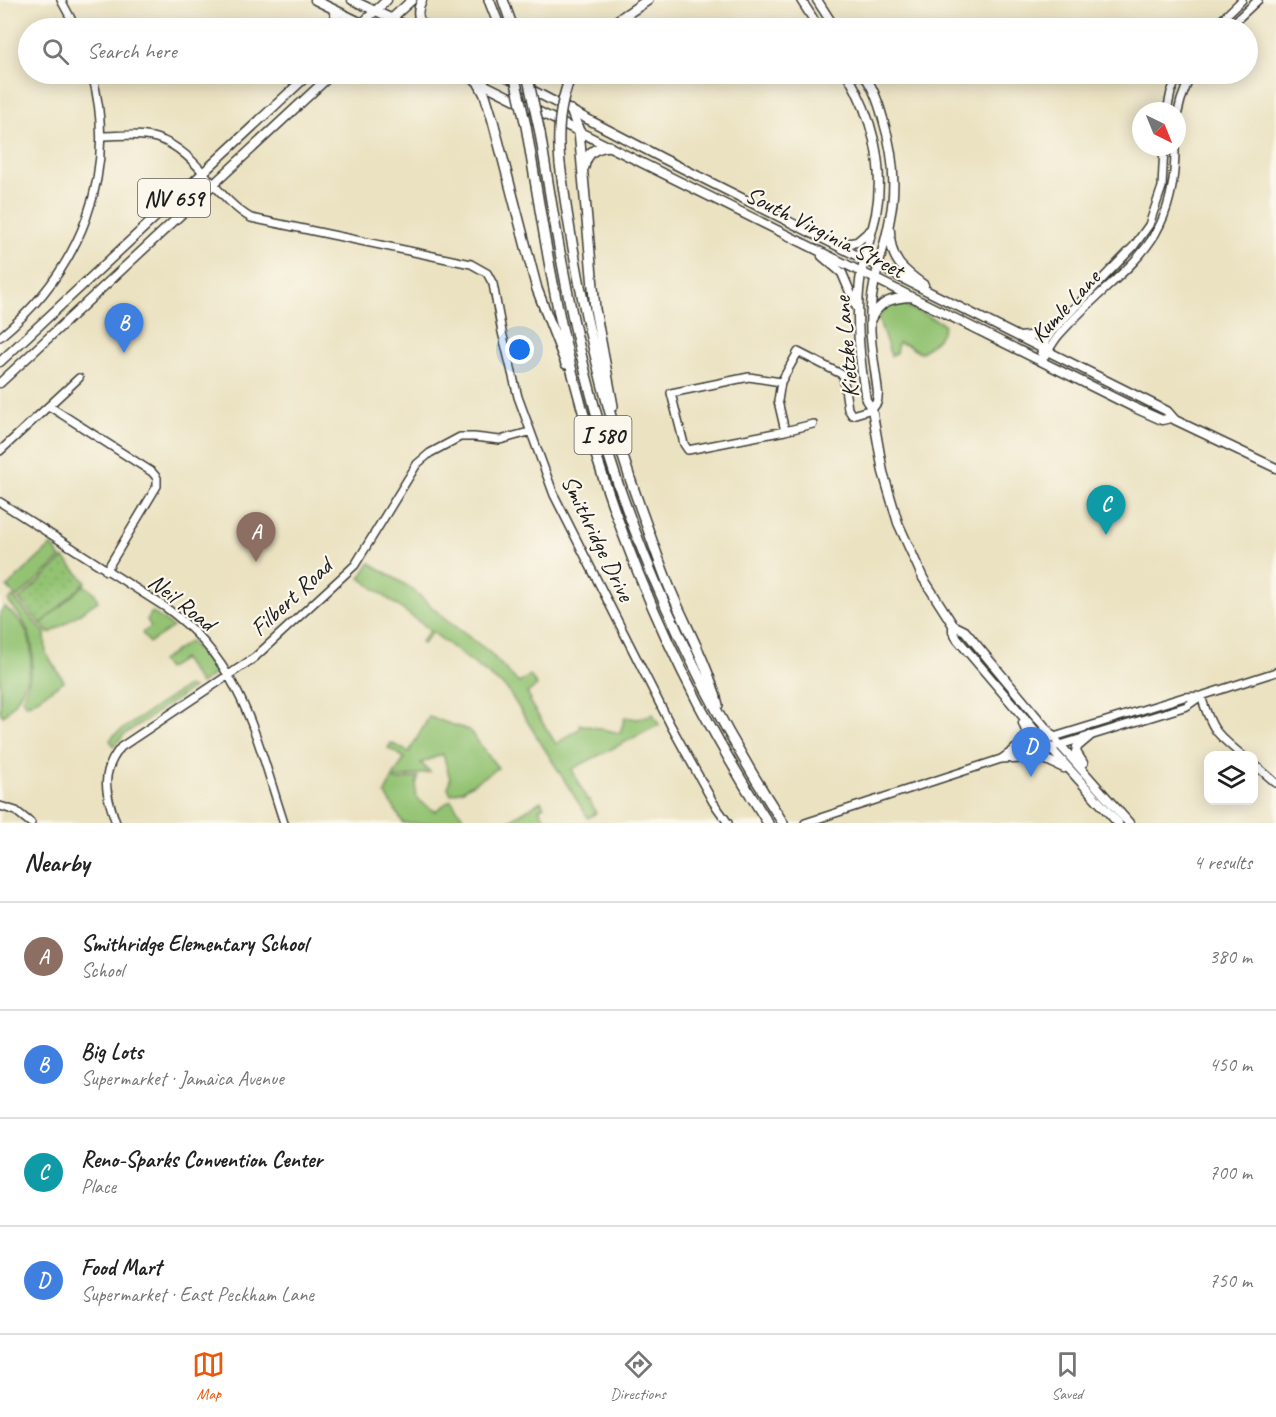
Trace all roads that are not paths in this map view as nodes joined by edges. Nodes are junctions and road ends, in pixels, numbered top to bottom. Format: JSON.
{"nodes":[{"id":1,"x":61,"y":0,"type":"edge"},
{"id":2,"x":315,"y":0,"type":"edge"},
{"id":3,"x":352,"y":0,"type":"edge"},
{"id":4,"x":387,"y":0,"type":"edge"},
{"id":5,"x":411,"y":0,"type":"edge"},
{"id":6,"x":422,"y":0,"type":"edge"},
{"id":7,"x":489,"y":0,"type":"edge"},
{"id":8,"x":503,"y":0,"type":"edge"},
{"id":9,"x":648,"y":0,"type":"edge"},
{"id":10,"x":801,"y":0,"type":"edge"},
{"id":11,"x":817,"y":0,"type":"edge"},
{"id":12,"x":1242,"y":0,"type":"edge"},
{"id":13,"x":1258,"y":0,"type":"edge"},
{"id":14,"x":333,"y":9,"type":"junction"},
{"id":15,"x":376,"y":11,"type":"junction"},
{"id":16,"x":71,"y":18,"type":"edge"},
{"id":17,"x":336,"y":18,"type":"edge"},
{"id":18,"x":347,"y":18,"type":"edge"},
{"id":19,"x":369,"y":18,"type":"edge"},
{"id":20,"x":392,"y":18,"type":"joint"},
{"id":21,"x":419,"y":18,"type":"edge"},
{"id":22,"x":496,"y":18,"type":"edge"},
{"id":23,"x":509,"y":18,"type":"edge"},
{"id":24,"x":621,"y":18,"type":"edge"},
{"id":25,"x":813,"y":18,"type":"edge"},
{"id":26,"x":829,"y":18,"type":"edge"},
{"id":27,"x":1223,"y":18,"type":"edge"},
{"id":28,"x":1239,"y":18,"type":"edge"},
{"id":29,"x":94,"y":84,"type":"edge"},
{"id":30,"x":298,"y":84,"type":"edge"},
{"id":31,"x":321,"y":84,"type":"edge"},
{"id":32,"x":479,"y":84,"type":"edge"},
{"id":33,"x":485,"y":84,"type":"edge"},
{"id":34,"x":516,"y":84,"type":"edge"},
{"id":35,"x":521,"y":84,"type":"edge"},
{"id":36,"x":528,"y":84,"type":"edge"},
{"id":37,"x":570,"y":84,"type":"edge"},
{"id":38,"x":852,"y":84,"type":"edge"},
{"id":39,"x":870,"y":84,"type":"edge"},
{"id":40,"x":1176,"y":84,"type":"edge"},
{"id":41,"x":1186,"y":84,"type":"edge"},
{"id":42,"x":1170,"y":102,"type":"edge"},
{"id":43,"x":1181,"y":102,"type":"edge"},
{"id":44,"x":566,"y":107,"type":"junction"},
{"id":45,"x":579,"y":131,"type":"junction"},
{"id":46,"x":101,"y":136,"type":"junction"},
{"id":47,"x":609,"y":146,"type":"junction"},
{"id":48,"x":1164,"y":156,"type":"edge"},
{"id":49,"x":1175,"y":156,"type":"edge"},
{"id":50,"x":202,"y":172,"type":"junction"},
{"id":51,"x":699,"y":177,"type":"junction"},
{"id":52,"x":213,"y":184,"type":"junction"},
{"id":53,"x":583,"y":184,"type":"junction"},
{"id":54,"x":694,"y":188,"type":"junction"},
{"id":55,"x":891,"y":218,"type":"junction"},
{"id":56,"x":873,"y":227,"type":"junction"},
{"id":57,"x":805,"y":243,"type":"junction"},
{"id":58,"x":834,"y":245,"type":"junction"},
{"id":59,"x":1134,"y":246,"type":"junction"},
{"id":60,"x":1147,"y":248,"type":"junction"},
{"id":61,"x":865,"y":260,"type":"junction"},
{"id":62,"x":876,"y":267,"type":"junction"},
{"id":63,"x":862,"y":272,"type":"junction"},
{"id":64,"x":874,"y":278,"type":"junction"},
{"id":65,"x":913,"y":297,"type":"junction"},
{"id":66,"x":941,"y":298,"type":"junction"},
{"id":67,"x":858,"y":309,"type":"junction"},
{"id":68,"x":870,"y":320,"type":"junction"},
{"id":69,"x":1054,"y":329,"type":"junction"},
{"id":70,"x":0,"y":337,"type":"edge"},
{"id":71,"x":1018,"y":337,"type":"junction"},
{"id":72,"x":1045,"y":350,"type":"junction"},
{"id":73,"x":1041,"y":361,"type":"junction"},
{"id":74,"x":0,"y":362,"type":"edge"},
{"id":75,"x":79,"y":378,"type":"dead end"},
{"id":76,"x":781,"y":382,"type":"junction"},
{"id":77,"x":0,"y":383,"type":"edge"},
{"id":78,"x":580,"y":401,"type":"junction"},
{"id":79,"x":49,"y":406,"type":"junction"},
{"id":80,"x":872,"y":409,"type":"junction"},
{"id":81,"x":1171,"y":418,"type":"junction"},
{"id":82,"x":813,"y":424,"type":"dead end"},
{"id":83,"x":785,"y":431,"type":"junction"},
{"id":84,"x":529,"y":432,"type":"junction"},
{"id":85,"x":0,"y":451,"type":"edge"},
{"id":86,"x":1276,"y":468,"type":"edge"},
{"id":87,"x":0,"y":502,"type":"edge"},
{"id":88,"x":640,"y":507,"type":"junction"},
{"id":89,"x":106,"y":571,"type":"junction"},
{"id":90,"x":953,"y":625,"type":"junction"},
{"id":91,"x":1276,"y":672,"type":"edge"},
{"id":92,"x":229,"y":674,"type":"junction"},
{"id":93,"x":1201,"y":696,"type":"junction"},
{"id":94,"x":1010,"y":702,"type":"junction"},
{"id":95,"x":722,"y":718,"type":"junction"},
{"id":96,"x":1090,"y":736,"type":"junction"},
{"id":97,"x":1054,"y":737,"type":"junction"},
{"id":98,"x":1043,"y":741,"type":"junction"},
{"id":99,"x":1060,"y":745,"type":"junction"},
{"id":100,"x":1050,"y":748,"type":"junction"},
{"id":101,"x":1015,"y":749,"type":"junction"},
{"id":102,"x":1237,"y":751,"type":"edge"},
{"id":103,"x":1001,"y":759,"type":"junction"},
{"id":104,"x":1013,"y":759,"type":"junction"},
{"id":105,"x":1258,"y":767,"type":"edge"},
{"id":106,"x":1073,"y":773,"type":"junction"},
{"id":107,"x":1276,"y":783,"type":"edge"},
{"id":108,"x":1101,"y":790,"type":"junction"},
{"id":109,"x":0,"y":806,"type":"edge"},
{"id":110,"x":31,"y":823,"type":"edge"},
{"id":111,"x":116,"y":823,"type":"edge"},
{"id":112,"x":284,"y":823,"type":"edge"},
{"id":113,"x":728,"y":823,"type":"edge"},
{"id":114,"x":768,"y":823,"type":"edge"},
{"id":115,"x":783,"y":823,"type":"edge"},
{"id":116,"x":805,"y":823,"type":"edge"},
{"id":117,"x":1118,"y":823,"type":"edge"},
{"id":118,"x":1129,"y":823,"type":"edge"}],
"edges":[{"from":1,"to":16,"type":"street"},
{"from":2,"to":14,"type":"main road"},
{"from":3,"to":15,"type":"main road"},
{"from":4,"to":15,"type":"main road"},
{"from":5,"to":20,"type":"main road"},
{"from":6,"to":21,"type":"main road"},
{"from":7,"to":22,"type":"highway"},
{"from":8,"to":23,"type":"highway"},
{"from":9,"to":24,"type":"highway"},
{"from":10,"to":25,"type":"main road"},
{"from":11,"to":26,"type":"main road"},
{"from":12,"to":27,"type":"street"},
{"from":13,"to":28,"type":"street"},
{"from":14,"to":17,"type":"main road"},
{"from":14,"to":18,"type":"main road"},
{"from":15,"to":19,"type":"main road"},
{"from":15,"to":20,"type":"main road"},
{"from":29,"to":46,"type":"street"},
{"from":30,"to":50,"type":"main road","number":"NV 659"},
{"from":31,"to":52,"type":"main road","number":"NV 659"},
{"from":32,"to":78,"type":"highway"},
{"from":33,"to":45,"type":"main road","name":"South Virginia Street"},
{"from":34,"to":78,"type":"highway","number":"I 580","bridge":true},
{"from":35,"to":44,"type":"main road","name":"South Virginia Street"},
{"from":36,"to":95,"type":"highway","number":"I 580","bridge":true},
{"from":37,"to":44,"type":"highway","bridge":true},
{"from":38,"to":56,"type":"main road","name":"Kietzke Lane"},
{"from":39,"to":55,"type":"main road","name":"Kietzke Lane"},
{"from":40,"to":42,"type":"street"},
{"from":41,"to":43,"type":"street"},
{"from":44,"to":45,"type":"highway"},
{"from":44,"to":51,"type":"main road","name":"South Virginia Street"},
{"from":44,"to":88,"type":"highway","bridge":true},
{"from":45,"to":47,"type":"main road","name":"South Virginia Street"},
{"from":45,"to":53,"type":"highway"},
{"from":46,"to":50,"type":"street","name":"Smithridge Drive"},
{"from":46,"to":70,"type":"street"},
{"from":47,"to":53,"type":"highway"},
{"from":47,"to":54,"type":"main road","name":"South Virginia Street"},
{"from":48,"to":59,"type":"street","name":"Kumle Lane"},
{"from":49,"to":60,"type":"street","name":"Kumle Lane"},
{"from":50,"to":52,"type":"street","name":"Smithridge Drive"},
{"from":50,"to":74,"type":"main road","number":"NV 659"},
{"from":51,"to":54,"type":"main road"},
{"from":51,"to":58,"type":"main road","name":"South Virginia Street"},
{"from":52,"to":77,"type":"main road","number":"NV 659"},
{"from":52,"to":84,"type":"street","name":"Smithridge Drive"},
{"from":53,"to":88,"type":"highway"},
{"from":54,"to":57,"type":"main road","name":"South Virginia Street"},
{"from":55,"to":62,"type":"main road","name":"Kietzke Lane"},
{"from":55,"to":66,"type":"main road"},
{"from":56,"to":58,"type":"main road"},
{"from":56,"to":61,"type":"main road","name":"Kietzke Lane"},
{"from":57,"to":63,"type":"main road","name":"South Virginia Street"},
{"from":57,"to":67,"type":"main road"},
{"from":58,"to":61,"type":"main road","name":"South Virginia Street"},
{"from":59,"to":60,"type":"street"},
{"from":59,"to":69,"type":"street","name":"Kumle Lane"},
{"from":60,"to":72,"type":"street","name":"Kumle Lane"},
{"from":61,"to":62,"type":"main road","name":"South Virginia Street"},
{"from":61,"to":63,"type":"main road","name":"Kietzke Lane"},
{"from":62,"to":64,"type":"main road","name":"Kietzke Lane"},
{"from":62,"to":66,"type":"main road","name":"South Virginia Street"},
{"from":63,"to":64,"type":"main road","name":"South Virginia Street"},
{"from":63,"to":67,"type":"main road","name":"Kietzke Lane"},
{"from":64,"to":65,"type":"main road","name":"South Virginia Street"},
{"from":64,"to":68,"type":"main road","name":"Kietzke Lane"},
{"from":65,"to":68,"type":"main road"},
{"from":65,"to":73,"type":"main road","name":"South Virginia Street"},
{"from":66,"to":71,"type":"main road","name":"South Virginia Street"},
{"from":67,"to":80,"type":"main road","name":"Kietzke Lane"},
{"from":68,"to":80,"type":"main road","name":"Kietzke Lane"},
{"from":69,"to":71,"type":"main road"},
{"from":69,"to":72,"type":"street","name":"Kumle Lane"},
{"from":71,"to":72,"type":"main road","name":"South Virginia Street"},
{"from":72,"to":73,"type":"street","name":"Kumle Lane"},
{"from":72,"to":81,"type":"main road","name":"South Virginia Street"},
{"from":73,"to":81,"type":"main road","name":"South Virginia Street"},
{"from":75,"to":79,"type":"street"},
{"from":76,"to":80,"type":"street"},
{"from":76,"to":83,"type":"street"},
{"from":76,"to":83,"type":"street"},
{"from":78,"to":114,"type":"highway","number":"I 580"},
{"from":79,"to":85,"type":"street"},
{"from":79,"to":89,"type":"street"},
{"from":80,"to":90,"type":"main road","name":"Kietzke Lane"},
{"from":81,"to":86,"type":"main road","name":"South Virginia Street"},
{"from":82,"to":83,"type":"street"},
{"from":84,"to":92,"type":"street","name":"Filbert Road"},
{"from":84,"to":113,"type":"street","name":"Smithridge Drive"},
{"from":87,"to":89,"type":"street","name":"Neil Road"},
{"from":88,"to":95,"type":"highway"},
{"from":89,"to":92,"type":"street","name":"Neil Road"},
{"from":90,"to":94,"type":"main road","name":"Kietzke Lane"},
{"from":90,"to":97,"type":"main road","name":"Kietzke Lane"},
{"from":91,"to":93,"type":"street"},
{"from":92,"to":111,"type":"street","name":"Filbert Road"},
{"from":92,"to":112,"type":"street","name":"Neil Road"},
{"from":93,"to":96,"type":"street"},
{"from":93,"to":97,"type":"street"},
{"from":93,"to":102,"type":"street"},
{"from":94,"to":98,"type":"main road","name":"Kietzke Lane"},
{"from":94,"to":101,"type":"main road"},
{"from":95,"to":115,"type":"highway","number":"I 580"},
{"from":96,"to":99,"type":"street"},
{"from":96,"to":108,"type":"main road"},
{"from":97,"to":98,"type":"street"},
{"from":97,"to":99,"type":"main road","name":"Kietzke Lane"},
{"from":98,"to":100,"type":"main road","name":"Kietzke Lane"},
{"from":98,"to":101,"type":"street"},
{"from":99,"to":100,"type":"street"},
{"from":99,"to":108,"type":"main road","name":"Kietzke Lane"},
{"from":100,"to":104,"type":"street"},
{"from":100,"to":106,"type":"main road","name":"Kietzke Lane"},
{"from":101,"to":103,"type":"street"},
{"from":103,"to":104,"type":"street"},
{"from":103,"to":116,"type":"street"},
{"from":104,"to":106,"type":"main road"},
{"from":105,"to":107,"type":"street"},
{"from":106,"to":117,"type":"main road","name":"Kietzke Lane"},
{"from":108,"to":118,"type":"main road","name":"Kietzke Lane"},
{"from":109,"to":110,"type":"street"}]}
